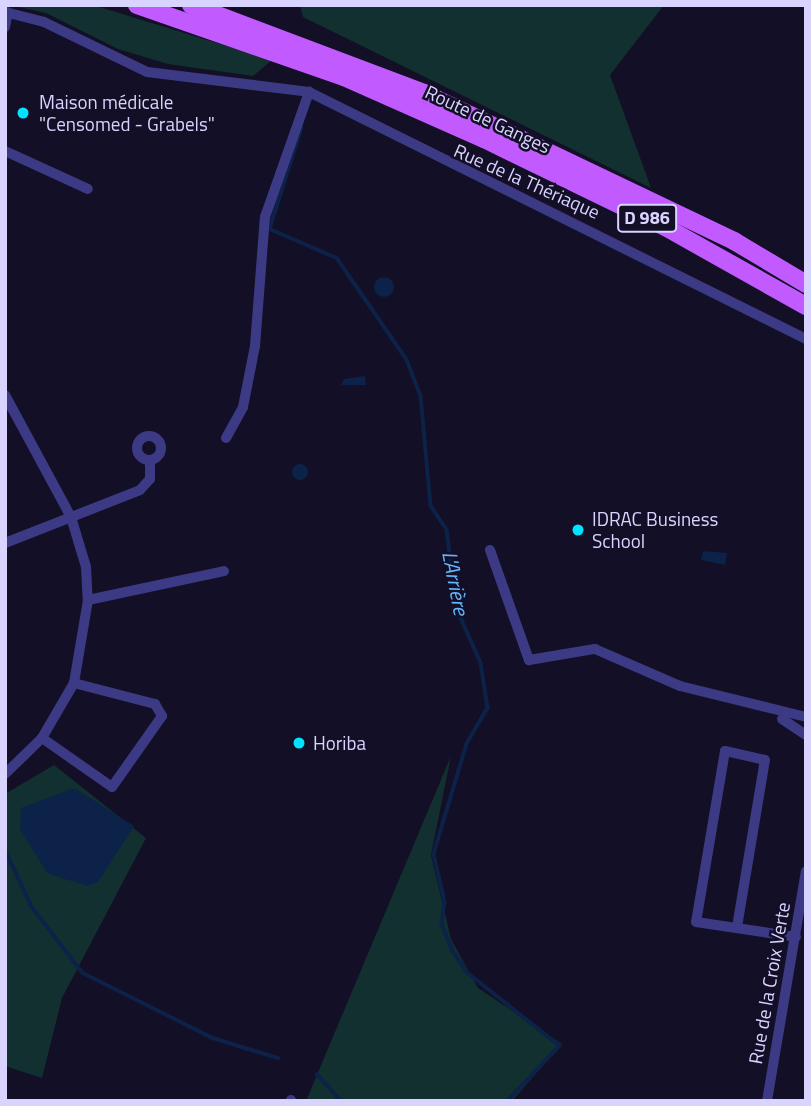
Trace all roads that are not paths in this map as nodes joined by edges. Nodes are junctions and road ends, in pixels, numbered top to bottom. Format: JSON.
{"nodes":[{"id":1,"x":136,"y":5,"type":"edge"},
{"id":2,"x":191,"y":5,"type":"edge"},
{"id":3,"x":7,"y":12,"type":"edge"},
{"id":4,"x":5,"y":27,"type":"edge"},
{"id":5,"x":309,"y":92,"type":"junction"},
{"id":6,"x":5,"y":151,"type":"edge"},
{"id":7,"x":88,"y":189,"type":"dead end"},
{"id":8,"x":806,"y":284,"type":"edge"},
{"id":9,"x":806,"y":306,"type":"edge"},
{"id":10,"x":806,"y":339,"type":"edge"},
{"id":11,"x":5,"y":395,"type":"edge"},
{"id":12,"x":226,"y":438,"type":"dead end"},
{"id":13,"x":149,"y":460,"type":"dead end"},
{"id":14,"x":71,"y":517,"type":"junction"},
{"id":15,"x":5,"y":542,"type":"edge"},
{"id":16,"x":491,"y":550,"type":"dead end"},
{"id":17,"x":224,"y":571,"type":"dead end"},
{"id":18,"x":88,"y":600,"type":"junction"},
{"id":19,"x":74,"y":683,"type":"junction"},
{"id":20,"x":754,"y":705,"type":"junction"},
{"id":21,"x":806,"y":717,"type":"edge"},
{"id":22,"x":806,"y":735,"type":"edge"},
{"id":23,"x":42,"y":738,"type":"junction"},
{"id":24,"x":5,"y":774,"type":"edge"},
{"id":25,"x":806,"y":871,"type":"edge"},
{"id":26,"x":737,"y":927,"type":"junction"},
{"id":27,"x":796,"y":937,"type":"junction"},
{"id":28,"x":767,"y":1101,"type":"edge"}],
"edges":[{"from":1,"to":9,"type":"main road","name":"Route de Ganges","number":"D 986"},
{"from":2,"to":8,"type":"main road","name":"Route de Ganges","number":"D 986"},
{"from":3,"to":4,"type":"street"},
{"from":3,"to":5,"type":"street","name":"Rue de la Thériaque"},
{"from":5,"to":10,"type":"street","name":"Rue de la Thériaque"},
{"from":5,"to":12,"type":"street"},
{"from":6,"to":7,"type":"street"},
{"from":11,"to":14,"type":"street"},
{"from":13,"to":14,"type":"street"},
{"from":14,"to":15,"type":"street"},
{"from":14,"to":18,"type":"street"},
{"from":16,"to":20,"type":"street"},
{"from":17,"to":18,"type":"street"},
{"from":18,"to":19,"type":"street"},
{"from":19,"to":23,"type":"street"},
{"from":19,"to":23,"type":"street"},
{"from":20,"to":21,"type":"street"},
{"from":20,"to":22,"type":"street"},
{"from":23,"to":24,"type":"street"},
{"from":25,"to":27,"type":"street","name":"Rue de la Croix Verte"},
{"from":26,"to":26,"type":"street"},
{"from":26,"to":27,"type":"street"},
{"from":27,"to":28,"type":"street","name":"Rue de la Croix Verte"}]}
